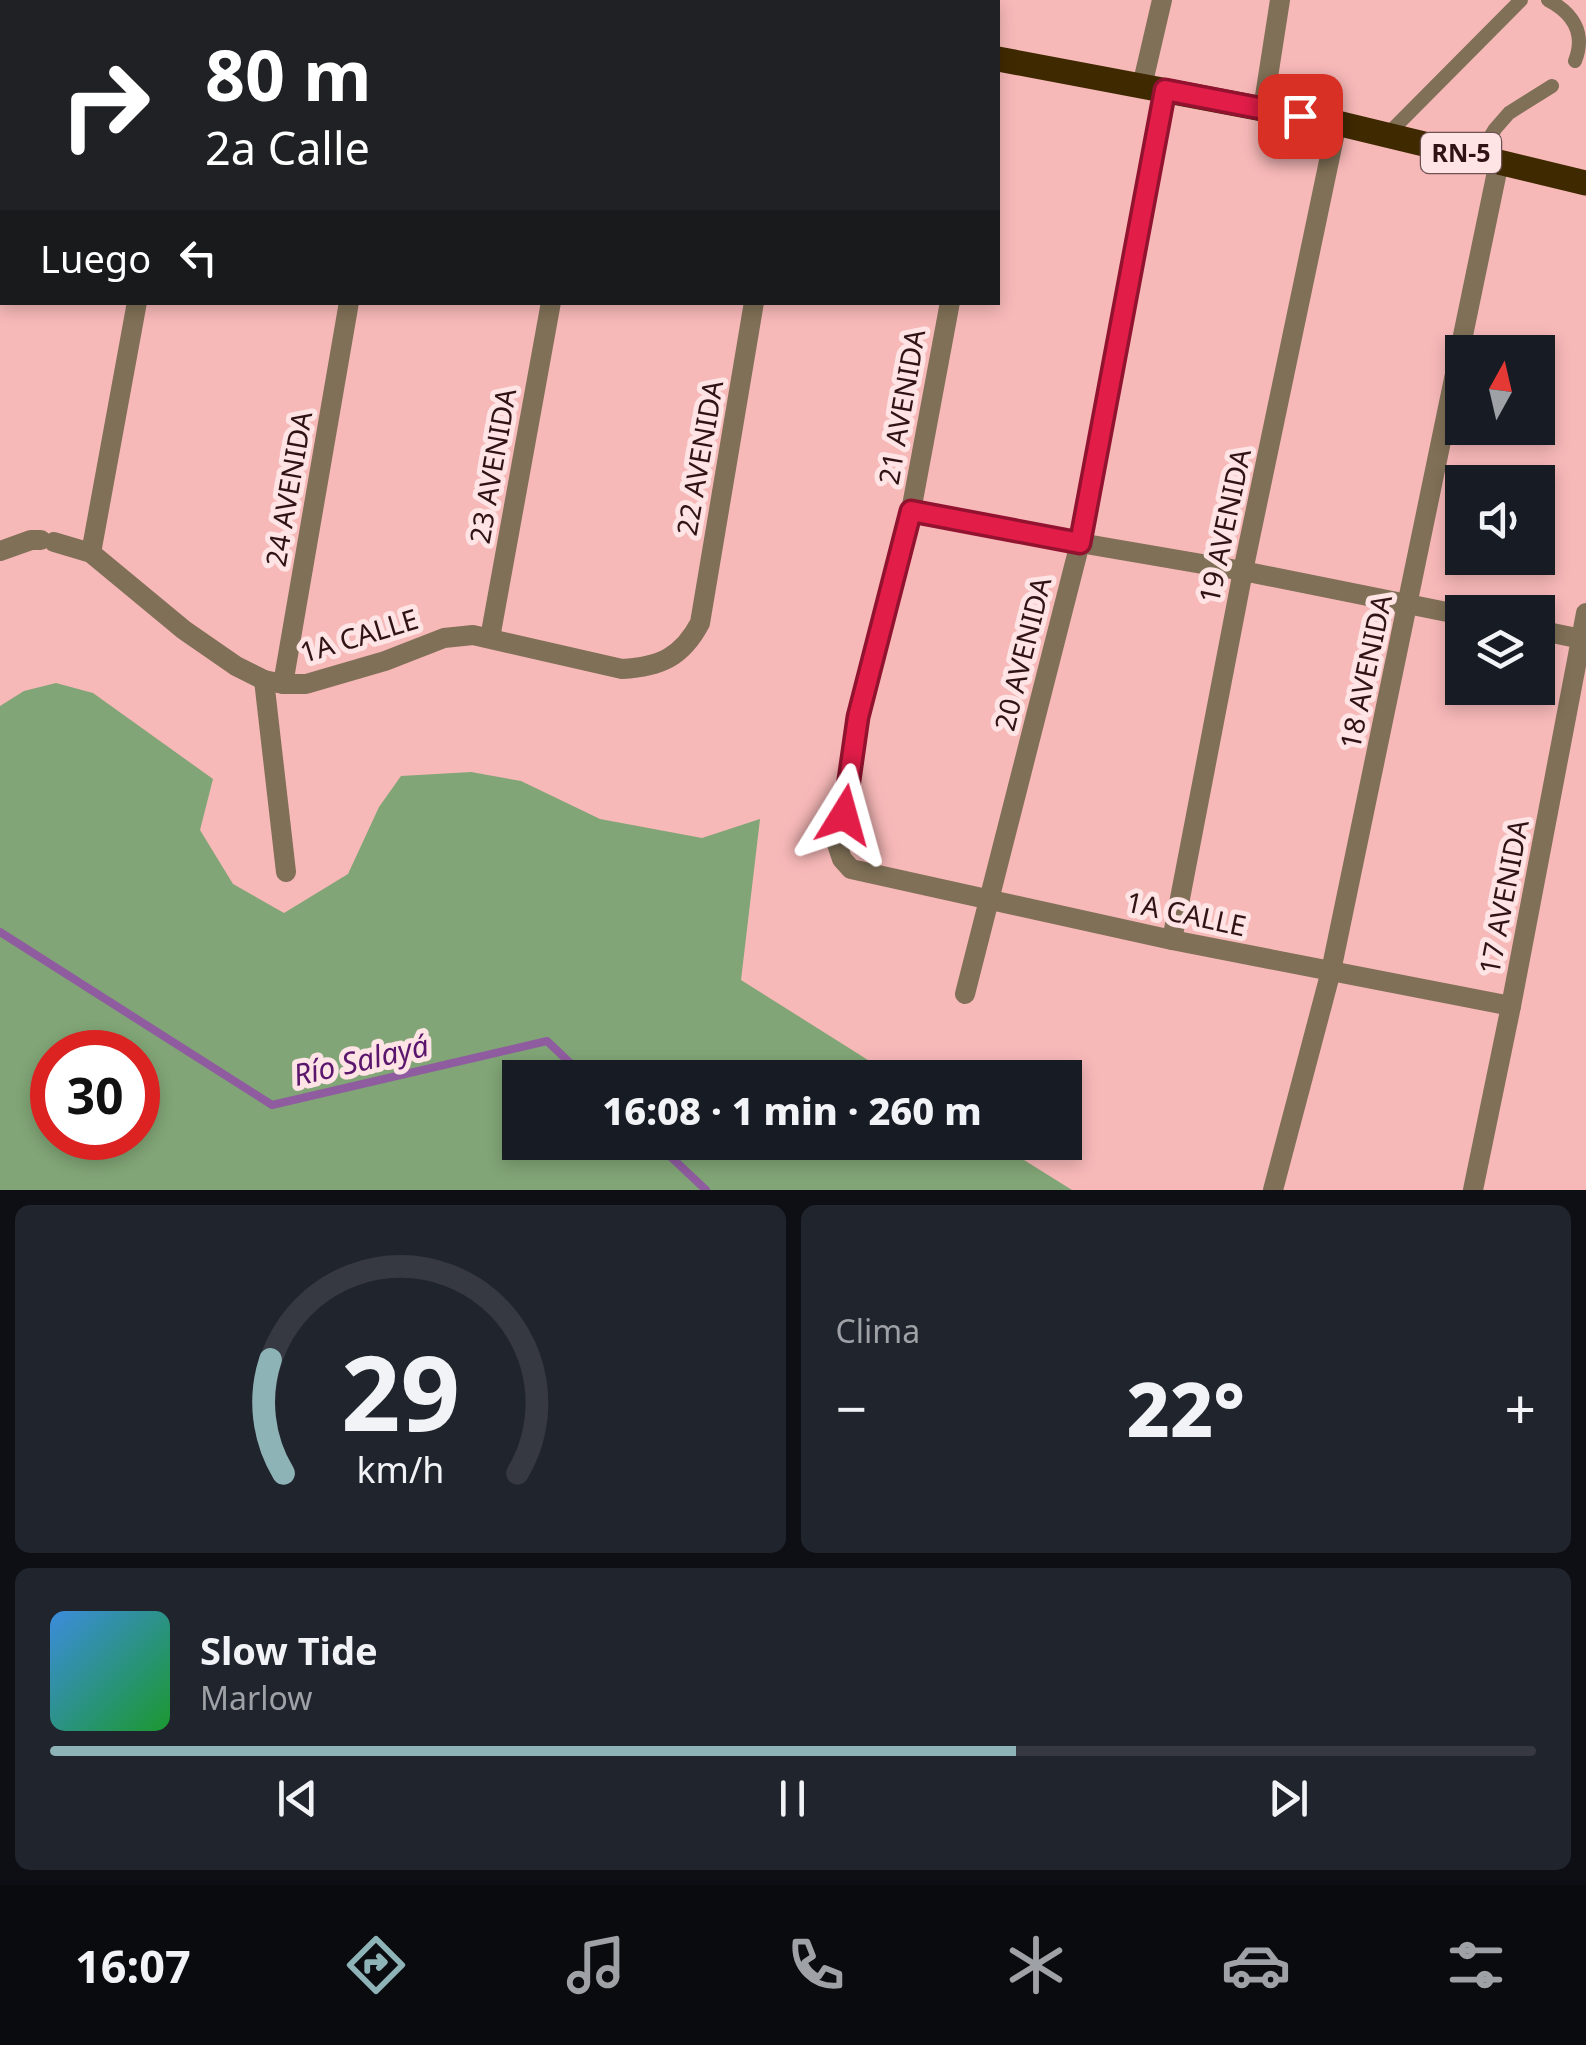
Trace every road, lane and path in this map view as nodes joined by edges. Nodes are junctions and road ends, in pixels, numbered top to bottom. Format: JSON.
{"nodes":[{"id":1,"x":1162,"y":0,"type":"edge"},
{"id":2,"x":1280,"y":0,"type":"edge"},
{"id":3,"x":1521,"y":0,"type":"edge"},
{"id":4,"x":1548,"y":0,"type":"edge"},
{"id":5,"x":1000,"y":59,"type":"edge"},
{"id":6,"x":1575,"y":60,"type":"dead end"},
{"id":7,"x":1552,"y":86,"type":"dead end"},
{"id":8,"x":1154,"y":88,"type":"junction"},
{"id":9,"x":1263,"y":108,"type":"junction"},
{"id":10,"x":1336,"y":123,"type":"junction"},
{"id":11,"x":1387,"y":135,"type":"junction"},
{"id":12,"x":1488,"y":159,"type":"junction"},
{"id":13,"x":1586,"y":183,"type":"edge"},
{"id":14,"x":136,"y":305,"type":"edge"},
{"id":15,"x":348,"y":305,"type":"edge"},
{"id":16,"x":550,"y":305,"type":"edge"},
{"id":17,"x":753,"y":305,"type":"edge"},
{"id":18,"x":949,"y":305,"type":"edge"},
{"id":19,"x":911,"y":511,"type":"junction"},
{"id":20,"x":1080,"y":543,"type":"junction"},
{"id":21,"x":0,"y":551,"type":"edge"},
{"id":22,"x":91,"y":553,"type":"junction"},
{"id":23,"x":1243,"y":570,"type":"junction"},
{"id":24,"x":1409,"y":604,"type":"junction"},
{"id":25,"x":1445,"y":611,"type":"edge"},
{"id":26,"x":1586,"y":613,"type":"edge"},
{"id":27,"x":700,"y":623,"type":"joint"},
{"id":28,"x":1555,"y":634,"type":"edge"},
{"id":29,"x":490,"y":638,"type":"junction"},
{"id":30,"x":1584,"y":640,"type":"edge"},
{"id":31,"x":273,"y":682,"type":"junction"},
{"id":32,"x":850,"y":869,"type":"joint"},
{"id":33,"x":286,"y":872,"type":"dead end"},
{"id":34,"x":988,"y":898,"type":"junction"},
{"id":35,"x":1172,"y":940,"type":"junction"},
{"id":36,"x":1331,"y":971,"type":"junction"},
{"id":37,"x":965,"y":994,"type":"dead end"},
{"id":38,"x":1511,"y":1006,"type":"junction"},
{"id":39,"x":1272,"y":1190,"type":"edge"},
{"id":40,"x":1473,"y":1190,"type":"edge"}],
"edges":[{"from":1,"to":8,"type":"street"},
{"from":2,"to":9,"type":"street"},
{"from":3,"to":11,"type":"lane"},
{"from":4,"to":6,"type":"lane"},
{"from":5,"to":8,"type":"main road","number":"RN-5"},
{"from":7,"to":12,"type":"lane"},
{"from":8,"to":9,"type":"main road","number":"RN-5"},
{"from":8,"to":20,"type":"street","name":"20 AVENIDA"},
{"from":9,"to":10,"type":"main road","number":"RN-5"},
{"from":10,"to":11,"type":"main road","number":"RN-5"},
{"from":10,"to":23,"type":"street","name":"19 AVENIDA"},
{"from":11,"to":12,"type":"main road","number":"RN-5"},
{"from":12,"to":13,"type":"main road","number":"RN-5"},
{"from":12,"to":24,"type":"street","name":"18 AVENIDA"},
{"from":14,"to":22,"type":"street"},
{"from":15,"to":31,"type":"street","name":"24 AVENIDA"},
{"from":16,"to":29,"type":"street","name":"23 AVENIDA"},
{"from":17,"to":27,"type":"street","name":"22 AVENIDA"},
{"from":18,"to":19,"type":"street","name":"21 AVENIDA"},
{"from":19,"to":20,"type":"street"},
{"from":19,"to":32,"type":"street","name":"21 AVENIDA"},
{"from":20,"to":23,"type":"street"},
{"from":20,"to":34,"type":"street","name":"20 AVENIDA"},
{"from":21,"to":22,"type":"street"},
{"from":22,"to":31,"type":"street"},
{"from":23,"to":24,"type":"street"},
{"from":23,"to":35,"type":"street","name":"19 AVENIDA"},
{"from":24,"to":25,"type":"street"},
{"from":24,"to":36,"type":"street","name":"18 AVENIDA"},
{"from":26,"to":30,"type":"street","name":"17 AVENIDA"},
{"from":27,"to":29,"type":"street","name":"1A CALLE"},
{"from":28,"to":30,"type":"street"},
{"from":29,"to":31,"type":"street","name":"1A CALLE"},
{"from":30,"to":38,"type":"street","name":"17 AVENIDA"},
{"from":31,"to":33,"type":"street","name":"24 AVENIDA"},
{"from":32,"to":34,"type":"street","name":"1A CALLE"},
{"from":34,"to":35,"type":"street","name":"1A CALLE"},
{"from":34,"to":37,"type":"street","name":"20 AVENIDA"},
{"from":35,"to":36,"type":"street","name":"1A CALLE"},
{"from":36,"to":38,"type":"street","name":"1A CALLE"},
{"from":36,"to":39,"type":"street","name":"18 AVENIDA"},
{"from":38,"to":40,"type":"street","name":"17 AVENIDA"}]}
